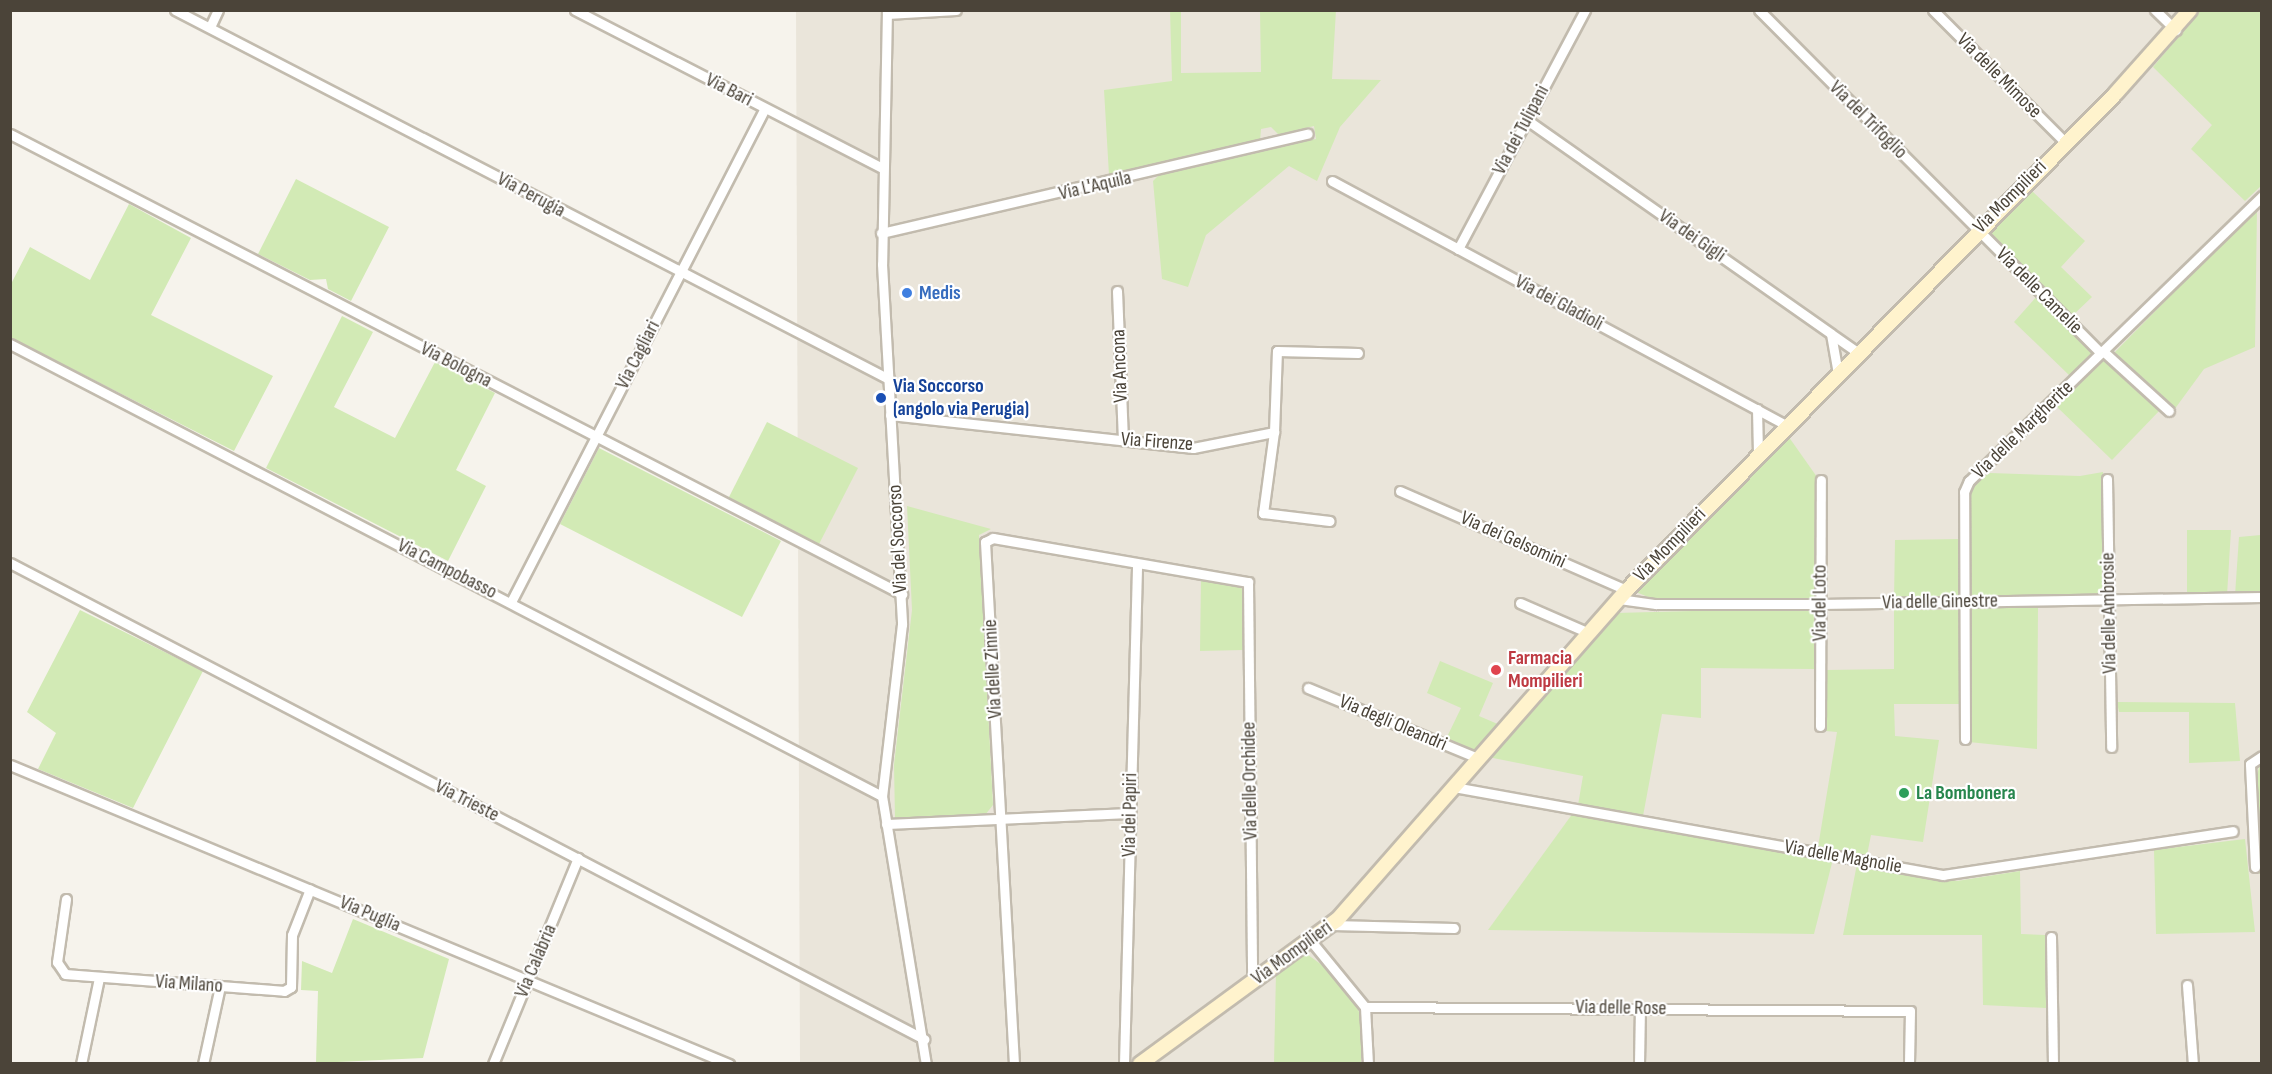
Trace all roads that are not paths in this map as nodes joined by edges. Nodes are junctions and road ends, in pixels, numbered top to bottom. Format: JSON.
{"nodes":[{"id":1,"x":175,"y":10,"type":"edge"},
{"id":2,"x":218,"y":10,"type":"edge"},
{"id":3,"x":575,"y":10,"type":"edge"},
{"id":4,"x":956,"y":10,"type":"edge"},
{"id":5,"x":1585,"y":10,"type":"edge"},
{"id":6,"x":1759,"y":10,"type":"edge"},
{"id":7,"x":1933,"y":10,"type":"edge"},
{"id":8,"x":2155,"y":10,"type":"edge"},
{"id":9,"x":2190,"y":10,"type":"edge"},
{"id":10,"x":887,"y":12,"type":"edge"},
{"id":11,"x":210,"y":27,"type":"junction"},
{"id":12,"x":2176,"y":30,"type":"junction"},
{"id":13,"x":765,"y":108,"type":"junction"},
{"id":14,"x":1527,"y":120,"type":"junction"},
{"id":15,"x":10,"y":134,"type":"edge"},
{"id":16,"x":1308,"y":134,"type":"dead end"},
{"id":17,"x":2064,"y":141,"type":"junction"},
{"id":18,"x":884,"y":168,"type":"junction"},
{"id":19,"x":1332,"y":182,"type":"dead end"},
{"id":20,"x":2262,"y":196,"type":"edge"},
{"id":21,"x":1978,"y":229,"type":"junction"},
{"id":22,"x":881,"y":233,"type":"junction"},
{"id":23,"x":1458,"y":249,"type":"junction"},
{"id":24,"x":680,"y":273,"type":"junction"},
{"id":25,"x":1117,"y":291,"type":"dead end"},
{"id":26,"x":1832,"y":334,"type":"junction"},
{"id":27,"x":10,"y":344,"type":"edge"},
{"id":28,"x":1857,"y":352,"type":"junction"},
{"id":29,"x":2102,"y":352,"type":"junction"},
{"id":30,"x":1358,"y":353,"type":"dead end"},
{"id":31,"x":1838,"y":372,"type":"junction"},
{"id":32,"x":889,"y":379,"type":"junction"},
{"id":33,"x":1757,"y":409,"type":"junction"},
{"id":34,"x":2169,"y":411,"type":"dead end"},
{"id":35,"x":890,"y":415,"type":"junction"},
{"id":36,"x":1786,"y":425,"type":"junction"},
{"id":37,"x":1274,"y":432,"type":"junction"},
{"id":38,"x":596,"y":437,"type":"junction"},
{"id":39,"x":1123,"y":440,"type":"junction"},
{"id":40,"x":1758,"y":453,"type":"junction"},
{"id":41,"x":2107,"y":478,"type":"dead end"},
{"id":42,"x":1821,"y":480,"type":"dead end"},
{"id":43,"x":1400,"y":491,"type":"dead end"},
{"id":44,"x":1330,"y":521,"type":"dead end"},
{"id":45,"x":10,"y":563,"type":"edge"},
{"id":46,"x":1137,"y":566,"type":"junction"},
{"id":47,"x":1248,"y":582,"type":"joint"},
{"id":48,"x":902,"y":594,"type":"junction"},
{"id":49,"x":1623,"y":594,"type":"junction"},
{"id":50,"x":2262,"y":597,"type":"edge"},
{"id":51,"x":1964,"y":601,"type":"junction"},
{"id":52,"x":2109,"y":601,"type":"junction"},
{"id":53,"x":511,"y":602,"type":"junction"},
{"id":54,"x":1520,"y":603,"type":"dead end"},
{"id":55,"x":1820,"y":604,"type":"junction"},
{"id":56,"x":1589,"y":633,"type":"junction"},
{"id":57,"x":1308,"y":688,"type":"dead end"},
{"id":58,"x":1820,"y":726,"type":"dead end"},
{"id":59,"x":1965,"y":739,"type":"dead end"},
{"id":60,"x":2111,"y":747,"type":"dead end"},
{"id":61,"x":2262,"y":756,"type":"edge"},
{"id":62,"x":1479,"y":758,"type":"junction"},
{"id":63,"x":10,"y":765,"type":"edge"},
{"id":64,"x":1454,"y":786,"type":"junction"},
{"id":65,"x":882,"y":796,"type":"junction"},
{"id":66,"x":1130,"y":813,"type":"junction"},
{"id":67,"x":1001,"y":819,"type":"junction"},
{"id":68,"x":886,"y":824,"type":"junction"},
{"id":69,"x":2233,"y":831,"type":"dead end"},
{"id":70,"x":578,"y":858,"type":"junction"},
{"id":71,"x":2256,"y":867,"type":"dead end"},
{"id":72,"x":310,"y":889,"type":"junction"},
{"id":73,"x":66,"y":899,"type":"dead end"},
{"id":74,"x":1332,"y":925,"type":"junction"},
{"id":75,"x":1454,"y":928,"type":"dead end"},
{"id":76,"x":2051,"y":937,"type":"dead end"},
{"id":77,"x":1311,"y":941,"type":"junction"},
{"id":78,"x":99,"y":978,"type":"junction"},
{"id":79,"x":527,"y":980,"type":"junction"},
{"id":80,"x":1252,"y":981,"type":"junction"},
{"id":81,"x":2187,"y":985,"type":"dead end"},
{"id":82,"x":220,"y":986,"type":"junction"},
{"id":83,"x":1365,"y":1006,"type":"junction"},
{"id":84,"x":1640,"y":1008,"type":"junction"},
{"id":85,"x":924,"y":1038,"type":"junction"},
{"id":86,"x":81,"y":1064,"type":"edge"},
{"id":87,"x":203,"y":1064,"type":"edge"},
{"id":88,"x":493,"y":1064,"type":"edge"},
{"id":89,"x":729,"y":1064,"type":"edge"},
{"id":90,"x":926,"y":1064,"type":"edge"},
{"id":91,"x":1014,"y":1064,"type":"edge"},
{"id":92,"x":1124,"y":1064,"type":"edge"},
{"id":93,"x":1140,"y":1064,"type":"edge"},
{"id":94,"x":1368,"y":1064,"type":"edge"},
{"id":95,"x":1639,"y":1064,"type":"edge"},
{"id":96,"x":1909,"y":1064,"type":"edge"},
{"id":97,"x":2053,"y":1064,"type":"edge"},
{"id":98,"x":2193,"y":1064,"type":"edge"}],
"edges":[{"from":1,"to":11,"type":"street","name":"Via Perugia"},
{"from":2,"to":11,"type":"street"},
{"from":3,"to":13,"type":"street","name":"Via Bari"},
{"from":4,"to":10,"type":"street"},
{"from":5,"to":14,"type":"street","name":"Via dei Tulipani"},
{"from":6,"to":21,"type":"street","name":"Via del Trifoglio"},
{"from":7,"to":17,"type":"street","name":"Via delle Mimose"},
{"from":8,"to":12,"type":"street"},
{"from":9,"to":12,"type":"street","name":"Via Mompilieri"},
{"from":10,"to":18,"type":"street","name":"Via del Soccorso"},
{"from":11,"to":24,"type":"street","name":"Via Perugia"},
{"from":12,"to":17,"type":"street","name":"Via Mompilieri"},
{"from":13,"to":18,"type":"street","name":"Via Bari"},
{"from":13,"to":24,"type":"street","name":"Via Cagliari"},
{"from":14,"to":23,"type":"street","name":"Via dei Tulipani"},
{"from":14,"to":26,"type":"street","name":"Via dei Gigli"},
{"from":15,"to":38,"type":"street","name":"Via Bologna"},
{"from":16,"to":22,"type":"street","name":"Via L'Aquila"},
{"from":17,"to":21,"type":"street","name":"Via Mompilieri"},
{"from":18,"to":22,"type":"street","name":"Via del Soccorso"},
{"from":19,"to":23,"type":"street","name":"Via dei Gladioli"},
{"from":20,"to":29,"type":"street","name":"Via delle Margherite"},
{"from":21,"to":28,"type":"street","name":"Via Mompilieri"},
{"from":21,"to":29,"type":"street","name":"Via delle Camelie"},
{"from":22,"to":32,"type":"street","name":"Via del Soccorso"},
{"from":23,"to":33,"type":"street","name":"Via dei Gladioli"},
{"from":24,"to":32,"type":"street","name":"Via Perugia"},
{"from":24,"to":38,"type":"street","name":"Via Cagliari"},
{"from":25,"to":39,"type":"street","name":"Via Ancona"},
{"from":26,"to":28,"type":"street","name":"Via dei Gigli"},
{"from":26,"to":31,"type":"street"},
{"from":27,"to":53,"type":"street","name":"Via Campobasso"},
{"from":28,"to":31,"type":"street","name":"Via Mompilieri"},
{"from":29,"to":34,"type":"street","name":"Via delle Camelie"},
{"from":29,"to":51,"type":"street","name":"Via delle Margherite"},
{"from":30,"to":37,"type":"street"},
{"from":31,"to":36,"type":"street","name":"Via Mompilieri"},
{"from":32,"to":35,"type":"street","name":"Via del Soccorso"},
{"from":33,"to":36,"type":"street","name":"Via dei Gladioli"},
{"from":33,"to":40,"type":"street"},
{"from":35,"to":39,"type":"street","name":"Via Firenze"},
{"from":35,"to":48,"type":"street","name":"Via del Soccorso"},
{"from":36,"to":40,"type":"street","name":"Via Mompilieri"},
{"from":37,"to":39,"type":"street","name":"Via Firenze"},
{"from":37,"to":44,"type":"street"},
{"from":38,"to":48,"type":"street","name":"Via Bologna"},
{"from":38,"to":53,"type":"street","name":"Via Cagliari"},
{"from":40,"to":49,"type":"street","name":"Via Mompilieri"},
{"from":41,"to":52,"type":"street","name":"Via delle Ambrosie"},
{"from":42,"to":55,"type":"street","name":"Via del Loto"},
{"from":43,"to":49,"type":"street","name":"Via dei Gelsomini"},
{"from":45,"to":70,"type":"street","name":"Via Trieste"},
{"from":46,"to":47,"type":"street","name":"Via delle Zinnie"},
{"from":46,"to":66,"type":"street","name":"Via dei Papiri"},
{"from":46,"to":67,"type":"street","name":"Via delle Zinnie"},
{"from":47,"to":80,"type":"street","name":"Via delle Orchidee"},
{"from":48,"to":65,"type":"street","name":"Via del Soccorso"},
{"from":49,"to":55,"type":"street","name":"Via delle Ginestre"},
{"from":49,"to":56,"type":"street","name":"Via Mompilieri"},
{"from":50,"to":52,"type":"street","name":"Via delle Ginestre"},
{"from":51,"to":52,"type":"street","name":"Via delle Ginestre"},
{"from":51,"to":55,"type":"street","name":"Via delle Ginestre"},
{"from":51,"to":59,"type":"street","name":"Via delle Margherite"},
{"from":52,"to":60,"type":"street","name":"Via delle Ambrosie"},
{"from":53,"to":65,"type":"street","name":"Via Campobasso"},
{"from":54,"to":56,"type":"street"},
{"from":55,"to":58,"type":"street","name":"Via del Loto"},
{"from":56,"to":62,"type":"street","name":"Via Mompilieri"},
{"from":57,"to":62,"type":"street","name":"Via degli Oleandri"},
{"from":61,"to":71,"type":"street"},
{"from":62,"to":64,"type":"street","name":"Via Mompilieri"},
{"from":63,"to":72,"type":"street","name":"Via Puglia"},
{"from":64,"to":69,"type":"street","name":"Via delle Magnolie"},
{"from":64,"to":74,"type":"street","name":"Via Mompilieri"},
{"from":65,"to":68,"type":"street","name":"Via del Soccorso"},
{"from":66,"to":67,"type":"street"},
{"from":66,"to":92,"type":"street","name":"Via dei Papiri"},
{"from":67,"to":68,"type":"street"},
{"from":67,"to":91,"type":"street","name":"Via delle Zinnie"},
{"from":68,"to":85,"type":"street","name":"Via del Soccorso"},
{"from":70,"to":79,"type":"street","name":"Via Calabria"},
{"from":70,"to":85,"type":"street","name":"Via Trieste"},
{"from":72,"to":79,"type":"street","name":"Via Puglia"},
{"from":72,"to":82,"type":"street","name":"Via Milano"},
{"from":73,"to":78,"type":"street","name":"Via Milano"},
{"from":74,"to":75,"type":"street"},
{"from":74,"to":77,"type":"street","name":"Via Mompilieri"},
{"from":76,"to":97,"type":"street"},
{"from":77,"to":80,"type":"street","name":"Via Mompilieri"},
{"from":77,"to":83,"type":"street"},
{"from":78,"to":82,"type":"street","name":"Via Milano"},
{"from":78,"to":86,"type":"street"},
{"from":79,"to":88,"type":"street","name":"Via Calabria"},
{"from":79,"to":89,"type":"street","name":"Via Puglia"},
{"from":80,"to":93,"type":"street","name":"Via Mompilieri"},
{"from":81,"to":98,"type":"street"},
{"from":82,"to":87,"type":"street"},
{"from":83,"to":84,"type":"street","name":"Via delle Rose"},
{"from":83,"to":94,"type":"street"},
{"from":84,"to":95,"type":"street"},
{"from":84,"to":96,"type":"street","name":"Via delle Rose"},
{"from":85,"to":90,"type":"street","name":"Via del Soccorso"}]}
